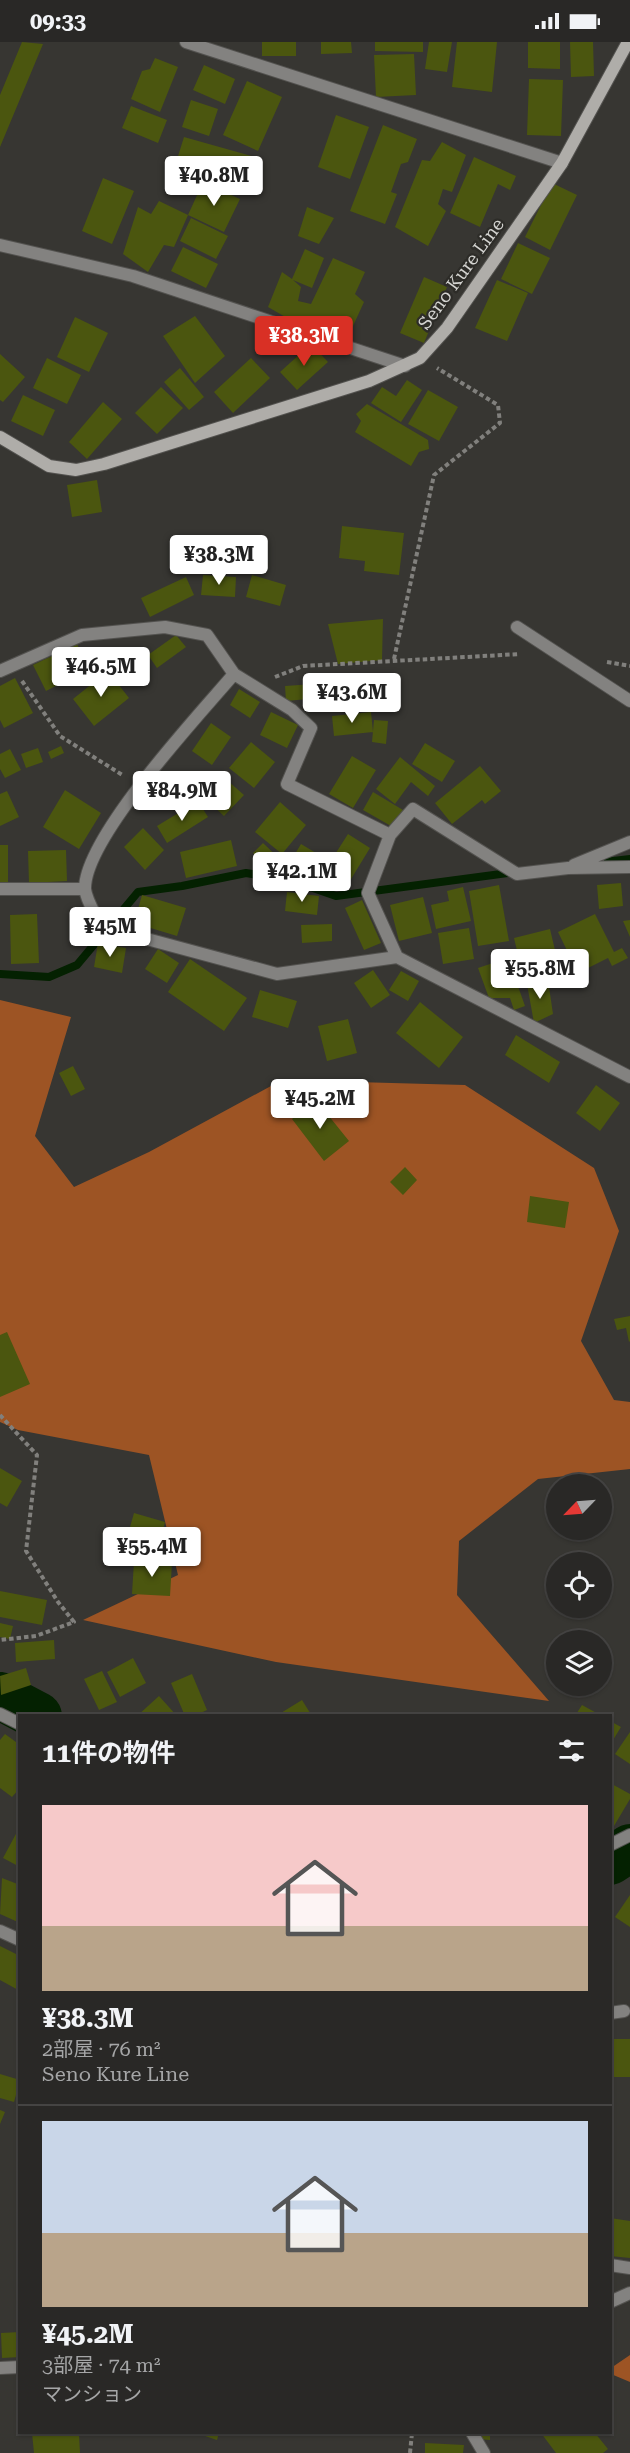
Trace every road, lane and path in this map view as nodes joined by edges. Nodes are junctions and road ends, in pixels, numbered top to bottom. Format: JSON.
{"nodes":[{"id":1,"x":186,"y":42,"type":"edge"},
{"id":2,"x":628,"y":42,"type":"edge"},
{"id":3,"x":562,"y":163,"type":"junction"},
{"id":4,"x":0,"y":245,"type":"edge"},
{"id":5,"x":420,"y":358,"type":"junction"},
{"id":6,"x":405,"y":366,"type":"junction"},
{"id":7,"x":0,"y":437,"type":"edge"},
{"id":8,"x":517,"y":627,"type":"dead end"},
{"id":9,"x":531,"y":653,"type":"dead end"},
{"id":10,"x":394,"y":660,"type":"junction"},
{"id":11,"x":598,"y":660,"type":"dead end"},
{"id":12,"x":12,"y":666,"type":"junction"},
{"id":13,"x":630,"y":666,"type":"edge"},
{"id":14,"x":0,"y":671,"type":"edge"},
{"id":15,"x":239,"y":678,"type":"junction"},
{"id":16,"x":630,"y":701,"type":"edge"},
{"id":17,"x":140,"y":786,"type":"junction"},
{"id":18,"x":390,"y":835,"type":"junction"},
{"id":19,"x":630,"y":842,"type":"edge"},
{"id":20,"x":630,"y":867,"type":"edge"},
{"id":21,"x":568,"y":868,"type":"junction"},
{"id":22,"x":0,"y":889,"type":"edge"},
{"id":23,"x":85,"y":889,"type":"junction"},
{"id":24,"x":397,"y":957,"type":"junction"},
{"id":25,"x":630,"y":1077,"type":"edge"},
{"id":26,"x":0,"y":1415,"type":"edge"},
{"id":27,"x":0,"y":1640,"type":"edge"},
{"id":28,"x":0,"y":1714,"type":"edge"},
{"id":29,"x":18,"y":1723,"type":"edge"},
{"id":30,"x":630,"y":1834,"type":"edge"},
{"id":31,"x":612,"y":1844,"type":"edge"},
{"id":32,"x":0,"y":1931,"type":"edge"},
{"id":33,"x":18,"y":1939,"type":"edge"},
{"id":34,"x":624,"y":2011,"type":"dead end"},
{"id":35,"x":612,"y":2013,"type":"edge"},
{"id":36,"x":612,"y":2265,"type":"edge"},
{"id":37,"x":630,"y":2268,"type":"edge"},
{"id":38,"x":630,"y":2293,"type":"edge"},
{"id":39,"x":612,"y":2301,"type":"edge"},
{"id":40,"x":18,"y":2367,"type":"edge"},
{"id":41,"x":0,"y":2368,"type":"edge"},
{"id":42,"x":412,"y":2434,"type":"edge"},
{"id":43,"x":473,"y":2434,"type":"edge"},
{"id":44,"x":410,"y":2453,"type":"edge"},
{"id":45,"x":484,"y":2453,"type":"edge"}],
"edges":[{"from":1,"to":3,"type":"street"},
{"from":2,"to":3,"type":"main road","name":"Seno Kure Line"},
{"from":3,"to":5,"type":"main road","name":"Seno Kure Line"},
{"from":4,"to":6,"type":"street"},
{"from":5,"to":6,"type":"main road","name":"Seno Kure Line"},
{"from":5,"to":10,"type":"path"},
{"from":6,"to":7,"type":"main road","name":"Seno Kure Line"},
{"from":8,"to":16,"type":"street"},
{"from":9,"to":10,"type":"path"},
{"from":10,"to":15,"type":"path"},
{"from":11,"to":13,"type":"path"},
{"from":12,"to":14,"type":"street"},
{"from":12,"to":15,"type":"street"},
{"from":12,"to":17,"type":"path"},
{"from":15,"to":17,"type":"street"},
{"from":15,"to":18,"type":"street"},
{"from":17,"to":23,"type":"street"},
{"from":18,"to":21,"type":"street"},
{"from":18,"to":24,"type":"street"},
{"from":19,"to":21,"type":"street"},
{"from":20,"to":21,"type":"street"},
{"from":22,"to":23,"type":"street"},
{"from":23,"to":24,"type":"street"},
{"from":24,"to":25,"type":"street"},
{"from":26,"to":27,"type":"path"},
{"from":28,"to":29,"type":"street"},
{"from":30,"to":31,"type":"street"},
{"from":32,"to":33,"type":"street"},
{"from":34,"to":35,"type":"street"},
{"from":36,"to":37,"type":"street"},
{"from":38,"to":39,"type":"street"},
{"from":40,"to":41,"type":"street"},
{"from":42,"to":44,"type":"path"},
{"from":43,"to":45,"type":"street"}]}
